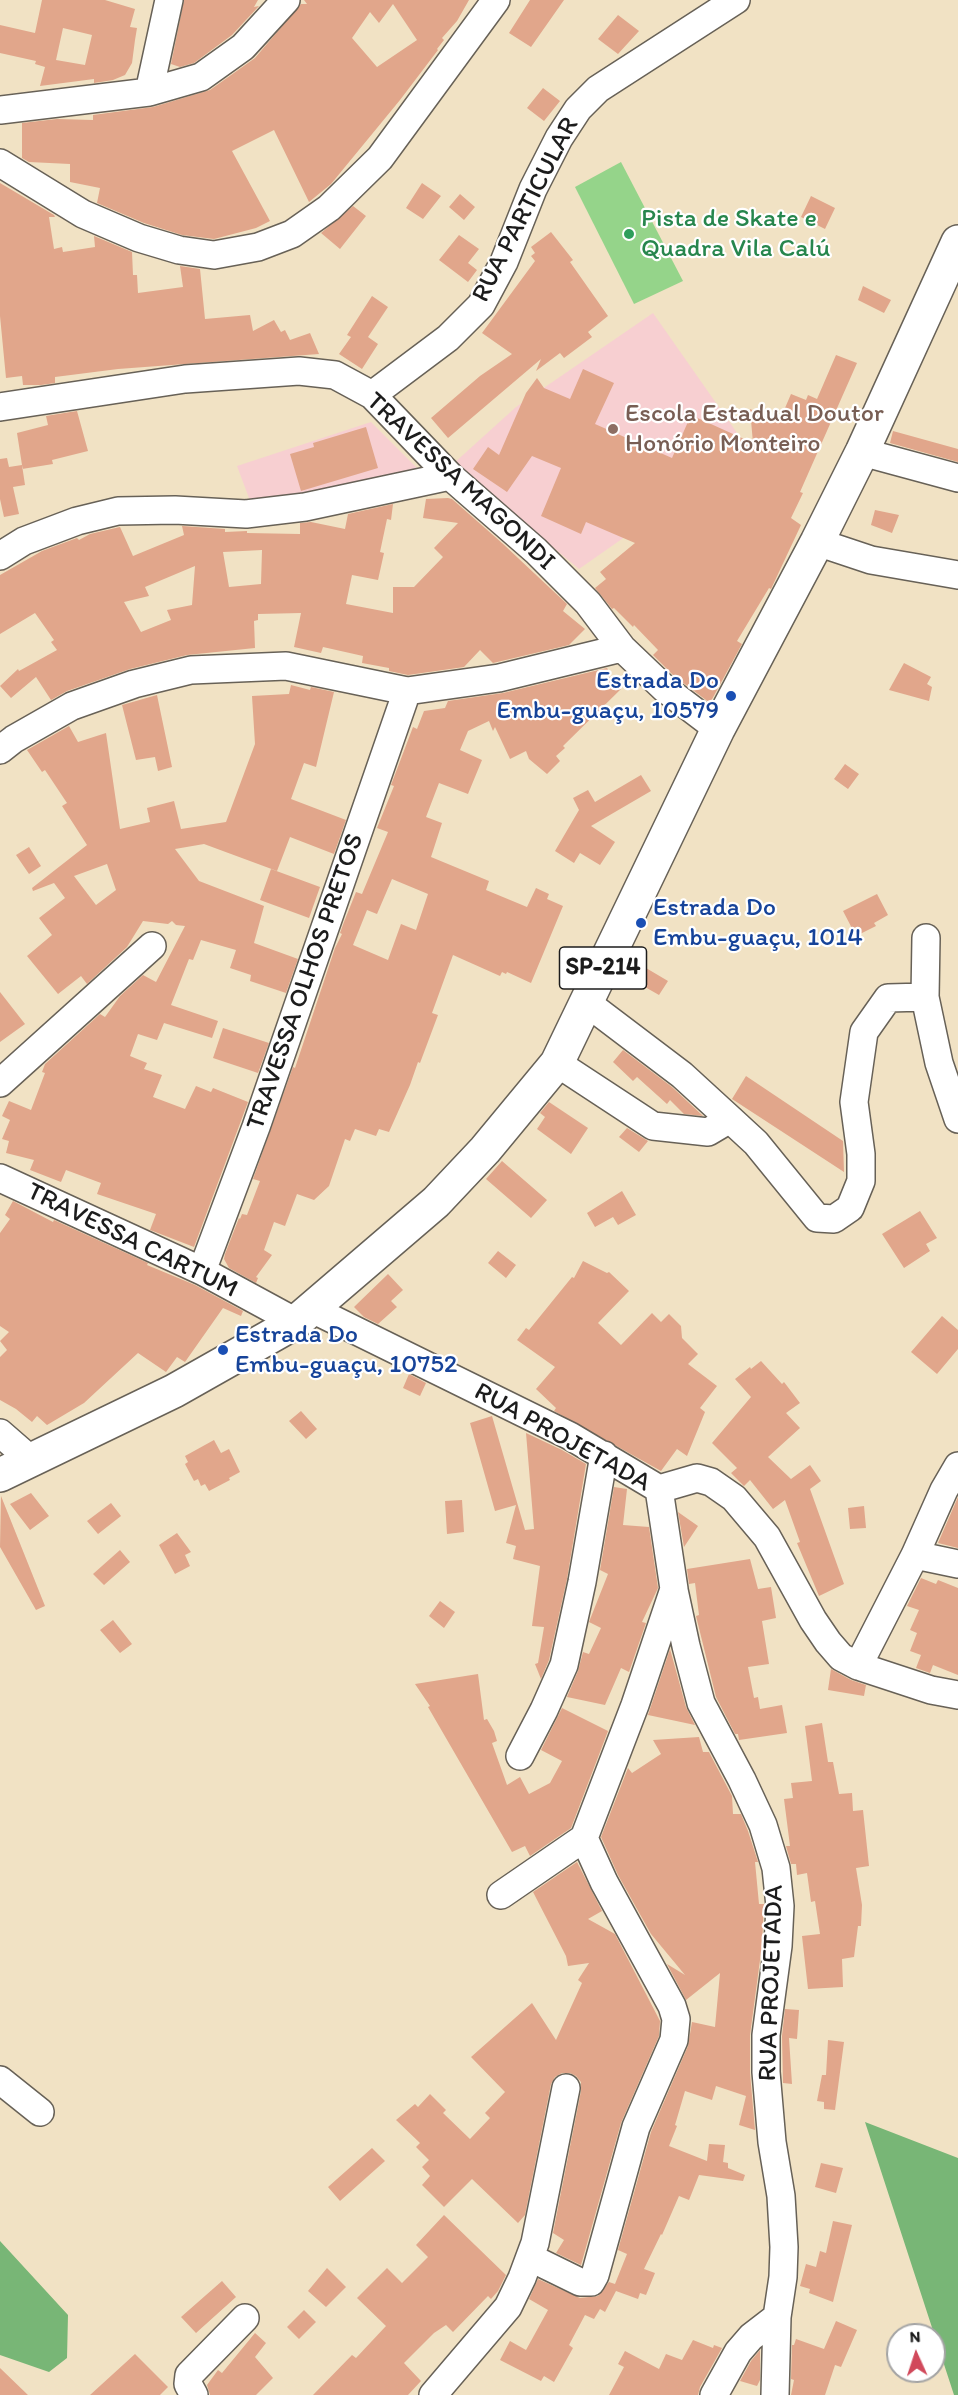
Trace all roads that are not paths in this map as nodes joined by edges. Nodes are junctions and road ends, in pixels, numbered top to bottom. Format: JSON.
{"nodes":[{"id":1,"x":169,"y":0,"type":"edge"},
{"id":2,"x":286,"y":0,"type":"edge"},
{"id":3,"x":496,"y":0,"type":"edge"},
{"id":4,"x":736,"y":0,"type":"edge"},
{"id":5,"x":149,"y":92,"type":"junction"},
{"id":6,"x":0,"y":110,"type":"edge"},
{"id":7,"x":0,"y":164,"type":"edge"},
{"id":8,"x":958,"y":242,"type":"edge"},
{"id":9,"x":372,"y":395,"type":"junction"},
{"id":10,"x":0,"y":407,"type":"edge"},
{"id":11,"x":862,"y":452,"type":"junction"},
{"id":12,"x":450,"y":476,"type":"junction"},
{"id":13,"x":958,"y":478,"type":"edge"},
{"id":14,"x":817,"y":542,"type":"junction"},
{"id":15,"x":0,"y":556,"type":"edge"},
{"id":16,"x":958,"y":575,"type":"edge"},
{"id":17,"x":622,"y":648,"type":"junction"},
{"id":18,"x":407,"y":691,"type":"junction"},
{"id":19,"x":718,"y":729,"type":"junction"},
{"id":20,"x":0,"y":750,"type":"edge"},
{"id":21,"x":926,"y":938,"type":"dead end"},
{"id":22,"x":152,"y":946,"type":"dead end"},
{"id":23,"x":926,"y":997,"type":"junction"},
{"id":24,"x":586,"y":1003,"type":"junction"},
{"id":25,"x":557,"y":1064,"type":"junction"},
{"id":26,"x":0,"y":1083,"type":"edge"},
{"id":27,"x":730,"y":1119,"type":"junction"},
{"id":28,"x":958,"y":1119,"type":"edge"},
{"id":29,"x":0,"y":1178,"type":"edge"},
{"id":30,"x":202,"y":1271,"type":"junction"},
{"id":31,"x":304,"y":1315,"type":"junction"},
{"id":32,"x":0,"y":1433,"type":"edge"},
{"id":33,"x":604,"y":1455,"type":"junction"},
{"id":34,"x":32,"y":1460,"type":"junction"},
{"id":35,"x":958,"y":1466,"type":"edge"},
{"id":36,"x":0,"y":1475,"type":"edge"},
{"id":37,"x":659,"y":1490,"type":"junction"},
{"id":38,"x":915,"y":1555,"type":"junction"},
{"id":39,"x":958,"y":1564,"type":"edge"},
{"id":40,"x":674,"y":1589,"type":"junction"},
{"id":41,"x":858,"y":1666,"type":"junction"},
{"id":42,"x":958,"y":1695,"type":"edge"},
{"id":43,"x":520,"y":1756,"type":"dead end"},
{"id":44,"x":584,"y":1838,"type":"junction"},
{"id":45,"x":501,"y":1895,"type":"dead end"},
{"id":46,"x":0,"y":2080,"type":"edge"},
{"id":47,"x":566,"y":2088,"type":"dead end"},
{"id":48,"x":40,"y":2112,"type":"dead end"},
{"id":49,"x":531,"y":2258,"type":"junction"},
{"id":50,"x":777,"y":2317,"type":"junction"},
{"id":51,"x":245,"y":2318,"type":"dead end"},
{"id":52,"x":194,"y":2395,"type":"edge"},
{"id":53,"x":434,"y":2395,"type":"edge"},
{"id":54,"x":714,"y":2395,"type":"edge"},
{"id":55,"x":775,"y":2395,"type":"edge"}],
"edges":[{"from":1,"to":5,"type":"street"},
{"from":2,"to":5,"type":"street"},
{"from":3,"to":7,"type":"street"},
{"from":4,"to":9,"type":"street","name":"RUA PARTICULAR"},
{"from":5,"to":6,"type":"street"},
{"from":8,"to":11,"type":"main road","number":"SP-214"},
{"from":9,"to":10,"type":"street","name":"TRAVESSA MAGONDI"},
{"from":9,"to":12,"type":"street","name":"TRAVESSA MAGONDI"},
{"from":11,"to":13,"type":"street"},
{"from":11,"to":14,"type":"main road","number":"SP-214"},
{"from":12,"to":15,"type":"street"},
{"from":12,"to":17,"type":"street","name":"TRAVESSA MAGONDI"},
{"from":14,"to":16,"type":"street"},
{"from":14,"to":19,"type":"main road","number":"SP-214"},
{"from":17,"to":18,"type":"street"},
{"from":17,"to":19,"type":"street","name":"TRAVESSA MAGONDI"},
{"from":18,"to":20,"type":"street"},
{"from":18,"to":30,"type":"street","name":"TRAVESSA OLHOS PRETOS"},
{"from":19,"to":24,"type":"main road","number":"SP-214"},
{"from":21,"to":23,"type":"street"},
{"from":22,"to":26,"type":"street"},
{"from":23,"to":27,"type":"street"},
{"from":23,"to":28,"type":"street"},
{"from":24,"to":25,"type":"main road","number":"SP-214"},
{"from":24,"to":27,"type":"street"},
{"from":25,"to":27,"type":"street"},
{"from":25,"to":31,"type":"main road","number":"SP-214"},
{"from":29,"to":30,"type":"street","name":"TRAVESSA CARTUM"},
{"from":30,"to":31,"type":"street","name":"TRAVESSA CARTUM"},
{"from":31,"to":33,"type":"street","name":"RUA PROJETADA"},
{"from":31,"to":34,"type":"main road","number":"SP-214"},
{"from":32,"to":34,"type":"street"},
{"from":33,"to":37,"type":"street","name":"RUA PROJETADA"},
{"from":33,"to":43,"type":"street"},
{"from":34,"to":36,"type":"main road","number":"SP-214"},
{"from":35,"to":38,"type":"street"},
{"from":37,"to":40,"type":"street","name":"RUA PROJETADA"},
{"from":37,"to":41,"type":"street"},
{"from":38,"to":39,"type":"street"},
{"from":38,"to":41,"type":"street"},
{"from":40,"to":44,"type":"street","name":"RUA PROJETADA"},
{"from":40,"to":50,"type":"street","name":"RUA PROJETADA"},
{"from":41,"to":42,"type":"street"},
{"from":44,"to":45,"type":"street"},
{"from":44,"to":49,"type":"street"},
{"from":46,"to":48,"type":"street"},
{"from":47,"to":49,"type":"street"},
{"from":49,"to":53,"type":"street"},
{"from":50,"to":54,"type":"street"},
{"from":50,"to":55,"type":"street","name":"RUA PROJETADA"},
{"from":51,"to":52,"type":"street"}]}
